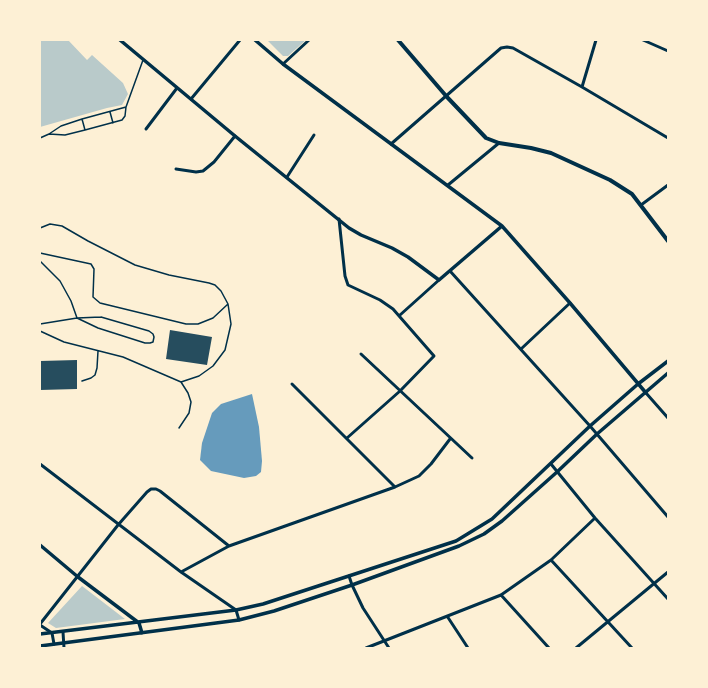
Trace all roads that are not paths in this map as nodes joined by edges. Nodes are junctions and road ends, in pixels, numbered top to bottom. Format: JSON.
{"nodes":[{"id":1,"x":120,"y":40,"type":"edge"},
{"id":2,"x":240,"y":40,"type":"edge"},
{"id":3,"x":255,"y":40,"type":"edge"},
{"id":4,"x":309,"y":40,"type":"edge"},
{"id":5,"x":398,"y":40,"type":"edge"},
{"id":6,"x":596,"y":40,"type":"edge"},
{"id":7,"x":645,"y":40,"type":"edge"},
{"id":8,"x":668,"y":51,"type":"edge"},
{"id":9,"x":143,"y":59,"type":"junction"},
{"id":10,"x":283,"y":64,"type":"junction"},
{"id":11,"x":582,"y":87,"type":"junction"},
{"id":12,"x":177,"y":88,"type":"junction"},
{"id":13,"x":447,"y":96,"type":"junction"},
{"id":14,"x":191,"y":99,"type":"junction"},
{"id":15,"x":126,"y":108,"type":"junction"},
{"id":16,"x":110,"y":112,"type":"junction"},
{"id":17,"x":82,"y":119,"type":"junction"},
{"id":18,"x":113,"y":123,"type":"junction"},
{"id":19,"x":146,"y":129,"type":"dead end"},
{"id":20,"x":85,"y":130,"type":"junction"},
{"id":21,"x":50,"y":134,"type":"junction"},
{"id":22,"x":314,"y":135,"type":"dead end"},
{"id":23,"x":235,"y":136,"type":"junction"},
{"id":24,"x":40,"y":138,"type":"edge"},
{"id":25,"x":668,"y":138,"type":"edge"},
{"id":26,"x":499,"y":143,"type":"junction"},
{"id":27,"x":391,"y":144,"type":"junction"},
{"id":28,"x":176,"y":169,"type":"dead end"},
{"id":29,"x":288,"y":177,"type":"junction"},
{"id":30,"x":448,"y":185,"type":"junction"},
{"id":31,"x":668,"y":185,"type":"edge"},
{"id":32,"x":641,"y":205,"type":"junction"},
{"id":33,"x":339,"y":219,"type":"junction"},
{"id":34,"x":502,"y":226,"type":"junction"},
{"id":35,"x":40,"y":228,"type":"edge"},
{"id":36,"x":668,"y":241,"type":"edge"},
{"id":37,"x":40,"y":253,"type":"edge"},
{"id":38,"x":40,"y":261,"type":"edge"},
{"id":39,"x":450,"y":271,"type":"junction"},
{"id":40,"x":439,"y":280,"type":"junction"},
{"id":41,"x":570,"y":303,"type":"junction"},
{"id":42,"x":228,"y":304,"type":"junction"},
{"id":43,"x":400,"y":316,"type":"junction"},
{"id":44,"x":77,"y":318,"type":"junction"},
{"id":45,"x":40,"y":324,"type":"edge"},
{"id":46,"x":40,"y":330,"type":"edge"},
{"id":47,"x":521,"y":349,"type":"junction"},
{"id":48,"x":98,"y":351,"type":"junction"},
{"id":49,"x":361,"y":354,"type":"dead end"},
{"id":50,"x":668,"y":361,"type":"edge"},
{"id":51,"x":668,"y":374,"type":"edge"},
{"id":52,"x":82,"y":382,"type":"dead end"},
{"id":53,"x":181,"y":382,"type":"junction"},
{"id":54,"x":292,"y":384,"type":"dead end"},
{"id":55,"x":638,"y":384,"type":"junction"},
{"id":56,"x":400,"y":391,"type":"junction"},
{"id":57,"x":646,"y":393,"type":"junction"},
{"id":58,"x":668,"y":418,"type":"edge"},
{"id":59,"x":590,"y":426,"type":"junction"},
{"id":60,"x":179,"y":428,"type":"dead end"},
{"id":61,"x":597,"y":434,"type":"junction"},
{"id":62,"x":346,"y":438,"type":"junction"},
{"id":63,"x":450,"y":439,"type":"junction"},
{"id":64,"x":472,"y":458,"type":"dead end"},
{"id":65,"x":40,"y":464,"type":"edge"},
{"id":66,"x":551,"y":464,"type":"junction"},
{"id":67,"x":557,"y":472,"type":"junction"},
{"id":68,"x":395,"y":487,"type":"junction"},
{"id":69,"x":668,"y":517,"type":"edge"},
{"id":70,"x":595,"y":518,"type":"junction"},
{"id":71,"x":118,"y":525,"type":"junction"},
{"id":72,"x":456,"y":541,"type":"junction"},
{"id":73,"x":40,"y":545,"type":"edge"},
{"id":74,"x":229,"y":546,"type":"junction"},
{"id":75,"x":459,"y":546,"type":"junction"},
{"id":76,"x":551,"y":560,"type":"junction"},
{"id":77,"x":181,"y":572,"type":"junction"},
{"id":78,"x":668,"y":572,"type":"edge"},
{"id":79,"x":349,"y":576,"type":"junction"},
{"id":80,"x":78,"y":577,"type":"junction"},
{"id":81,"x":654,"y":584,"type":"junction"},
{"id":82,"x":352,"y":585,"type":"junction"},
{"id":83,"x":501,"y":595,"type":"junction"},
{"id":84,"x":668,"y":599,"type":"edge"},
{"id":85,"x":236,"y":610,"type":"junction"},
{"id":86,"x":447,"y":616,"type":"junction"},
{"id":87,"x":239,"y":620,"type":"junction"},
{"id":88,"x":608,"y":622,"type":"junction"},
{"id":89,"x":140,"y":623,"type":"junction"},
{"id":90,"x":40,"y":624,"type":"edge"},
{"id":91,"x":63,"y":632,"type":"junction"},
{"id":92,"x":142,"y":632,"type":"junction"},
{"id":93,"x":52,"y":633,"type":"junction"},
{"id":94,"x":40,"y":634,"type":"edge"},
{"id":95,"x":384,"y":640,"type":"junction"},
{"id":96,"x":64,"y":643,"type":"junction"},
{"id":97,"x":54,"y":644,"type":"junction"},
{"id":98,"x":40,"y":646,"type":"edge"},
{"id":99,"x":64,"y":648,"type":"edge"},
{"id":100,"x":366,"y":648,"type":"edge"},
{"id":101,"x":389,"y":648,"type":"edge"},
{"id":102,"x":468,"y":648,"type":"edge"},
{"id":103,"x":549,"y":648,"type":"edge"},
{"id":104,"x":576,"y":648,"type":"edge"},
{"id":105,"x":632,"y":648,"type":"edge"}],
"edges":[{"from":1,"to":9,"type":"street"},
{"from":2,"to":14,"type":"street"},
{"from":3,"to":10,"type":"street"},
{"from":4,"to":10,"type":"street"},
{"from":5,"to":13,"type":"main road"},
{"from":6,"to":11,"type":"street"},
{"from":7,"to":8,"type":"street"},
{"from":9,"to":12,"type":"street"},
{"from":9,"to":15,"type":"lane"},
{"from":10,"to":27,"type":"street"},
{"from":11,"to":13,"type":"street"},
{"from":11,"to":25,"type":"street"},
{"from":12,"to":14,"type":"street"},
{"from":12,"to":19,"type":"street"},
{"from":13,"to":26,"type":"main road"},
{"from":13,"to":27,"type":"street"},
{"from":14,"to":23,"type":"street"},
{"from":15,"to":16,"type":"lane"},
{"from":15,"to":18,"type":"lane"},
{"from":16,"to":17,"type":"lane"},
{"from":16,"to":18,"type":"lane"},
{"from":17,"to":20,"type":"lane"},
{"from":17,"to":21,"type":"lane"},
{"from":18,"to":20,"type":"lane"},
{"from":20,"to":21,"type":"lane"},
{"from":21,"to":24,"type":"lane"},
{"from":22,"to":29,"type":"street"},
{"from":23,"to":28,"type":"street"},
{"from":23,"to":29,"type":"street"},
{"from":26,"to":30,"type":"street"},
{"from":26,"to":32,"type":"main road"},
{"from":27,"to":30,"type":"street"},
{"from":29,"to":33,"type":"street"},
{"from":30,"to":34,"type":"street"},
{"from":31,"to":32,"type":"street"},
{"from":32,"to":36,"type":"main road"},
{"from":33,"to":40,"type":"street"},
{"from":33,"to":43,"type":"street"},
{"from":34,"to":39,"type":"street"},
{"from":34,"to":41,"type":"street"},
{"from":35,"to":42,"type":"lane"},
{"from":37,"to":42,"type":"lane"},
{"from":38,"to":44,"type":"lane"},
{"from":39,"to":40,"type":"street"},
{"from":39,"to":47,"type":"street"},
{"from":40,"to":43,"type":"street"},
{"from":41,"to":47,"type":"street"},
{"from":41,"to":55,"type":"street"},
{"from":42,"to":53,"type":"lane"},
{"from":43,"to":56,"type":"street"},
{"from":44,"to":44,"type":"lane"},
{"from":44,"to":45,"type":"lane"},
{"from":46,"to":48,"type":"lane"},
{"from":47,"to":59,"type":"street"},
{"from":48,"to":52,"type":"lane"},
{"from":48,"to":53,"type":"lane"},
{"from":49,"to":56,"type":"street"},
{"from":50,"to":55,"type":"street"},
{"from":51,"to":57,"type":"street"},
{"from":53,"to":60,"type":"lane"},
{"from":54,"to":62,"type":"street"},
{"from":55,"to":57,"type":"street"},
{"from":55,"to":59,"type":"street"},
{"from":56,"to":62,"type":"street"},
{"from":56,"to":63,"type":"street"},
{"from":57,"to":58,"type":"street"},
{"from":57,"to":61,"type":"street"},
{"from":59,"to":61,"type":"street"},
{"from":59,"to":66,"type":"street"},
{"from":61,"to":67,"type":"street"},
{"from":61,"to":69,"type":"street"},
{"from":62,"to":68,"type":"street"},
{"from":63,"to":64,"type":"street"},
{"from":63,"to":68,"type":"street"},
{"from":65,"to":71,"type":"street"},
{"from":66,"to":67,"type":"street"},
{"from":66,"to":72,"type":"street"},
{"from":67,"to":70,"type":"street"},
{"from":67,"to":75,"type":"street"},
{"from":68,"to":74,"type":"street"},
{"from":70,"to":76,"type":"street"},
{"from":70,"to":81,"type":"street"},
{"from":71,"to":74,"type":"street"},
{"from":71,"to":77,"type":"street"},
{"from":71,"to":80,"type":"street"},
{"from":72,"to":75,"type":"street"},
{"from":72,"to":79,"type":"street"},
{"from":73,"to":80,"type":"street"},
{"from":74,"to":77,"type":"street"},
{"from":75,"to":82,"type":"street"},
{"from":76,"to":83,"type":"street"},
{"from":76,"to":88,"type":"street"},
{"from":77,"to":85,"type":"street"},
{"from":78,"to":81,"type":"street"},
{"from":79,"to":82,"type":"street"},
{"from":79,"to":85,"type":"street"},
{"from":80,"to":89,"type":"street"},
{"from":80,"to":90,"type":"street"},
{"from":81,"to":84,"type":"street"},
{"from":81,"to":88,"type":"street"},
{"from":82,"to":87,"type":"street"},
{"from":82,"to":95,"type":"street"},
{"from":83,"to":86,"type":"street"},
{"from":83,"to":103,"type":"street"},
{"from":85,"to":87,"type":"street"},
{"from":85,"to":89,"type":"street"},
{"from":86,"to":95,"type":"street"},
{"from":86,"to":102,"type":"street"},
{"from":87,"to":92,"type":"street"},
{"from":88,"to":104,"type":"street"},
{"from":88,"to":105,"type":"street"},
{"from":89,"to":91,"type":"street"},
{"from":89,"to":92,"type":"street"},
{"from":90,"to":93,"type":"street"},
{"from":91,"to":93,"type":"street"},
{"from":91,"to":96,"type":"street"},
{"from":92,"to":96,"type":"street"},
{"from":93,"to":94,"type":"street"},
{"from":93,"to":97,"type":"street"},
{"from":95,"to":100,"type":"street"},
{"from":95,"to":101,"type":"street"},
{"from":96,"to":97,"type":"street"},
{"from":96,"to":99,"type":"street"},
{"from":97,"to":98,"type":"street"}]}
